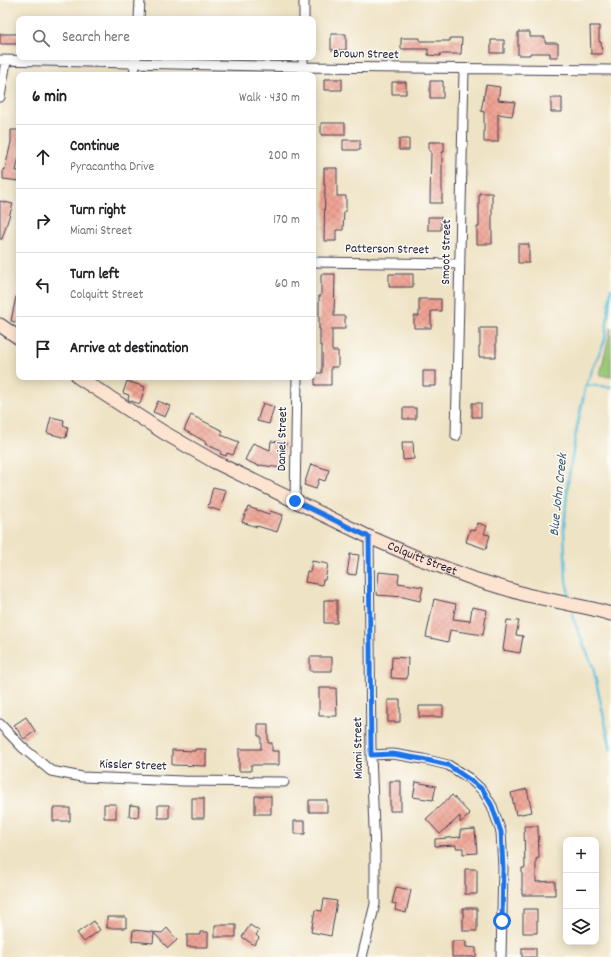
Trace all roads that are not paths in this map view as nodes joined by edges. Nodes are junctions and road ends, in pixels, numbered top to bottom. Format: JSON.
{"nodes":[{"id":1,"x":140,"y":0,"type":"edge"},
{"id":2,"x":304,"y":0,"type":"edge"},
{"id":3,"x":139,"y":16,"type":"edge"},
{"id":4,"x":304,"y":16,"type":"edge"},
{"id":5,"x":3,"y":60,"type":"edge"},
{"id":6,"x":136,"y":60,"type":"edge"},
{"id":7,"x":303,"y":60,"type":"edge"},
{"id":8,"x":464,"y":69,"type":"junction"},
{"id":9,"x":611,"y":70,"type":"edge"},
{"id":10,"x":303,"y":71,"type":"edge"},
{"id":11,"x":134,"y":72,"type":"edge"},
{"id":12,"x":0,"y":97,"type":"edge"},
{"id":13,"x":316,"y":262,"type":"edge"},
{"id":14,"x":460,"y":264,"type":"junction"},
{"id":15,"x":0,"y":325,"type":"edge"},
{"id":16,"x":16,"y":336,"type":"edge"},
{"id":17,"x":86,"y":380,"type":"edge"},
{"id":18,"x":297,"y":380,"type":"edge"},
{"id":19,"x":456,"y":436,"type":"dead end"},
{"id":20,"x":295,"y":501,"type":"junction"},
{"id":21,"x":369,"y":537,"type":"junction"},
{"id":22,"x":611,"y":614,"type":"edge"},
{"id":23,"x":0,"y":724,"type":"edge"},
{"id":24,"x":371,"y":755,"type":"junction"},
{"id":25,"x":284,"y":782,"type":"dead end"},
{"id":26,"x":362,"y":957,"type":"edge"},
{"id":27,"x":501,"y":957,"type":"edge"}],
"edges":[{"from":1,"to":3,"type":"street"},
{"from":2,"to":4,"type":"street"},
{"from":5,"to":6,"type":"street","name":"Brown Street"},
{"from":5,"to":12,"type":"street"},
{"from":6,"to":10,"type":"street","name":"Brown Street"},
{"from":6,"to":11,"type":"street"},
{"from":7,"to":10,"type":"street"},
{"from":8,"to":9,"type":"street","name":"Brown Street"},
{"from":8,"to":10,"type":"street","name":"Brown Street"},
{"from":8,"to":14,"type":"street","name":"Smoot Street"},
{"from":13,"to":14,"type":"street","name":"Patterson Street"},
{"from":14,"to":19,"type":"street","name":"Smoot Street"},
{"from":15,"to":16,"type":"street"},
{"from":17,"to":20,"type":"street","name":"Colquitt Street"},
{"from":18,"to":20,"type":"street","name":"Daniel Street"},
{"from":20,"to":21,"type":"street","name":"Colquitt Street"},
{"from":21,"to":22,"type":"street","name":"Colquitt Street"},
{"from":21,"to":24,"type":"street","name":"Miami Street"},
{"from":23,"to":25,"type":"street","name":"Kissler Street"},
{"from":24,"to":26,"type":"street","name":"Miami Street"},
{"from":24,"to":27,"type":"street"}]}
